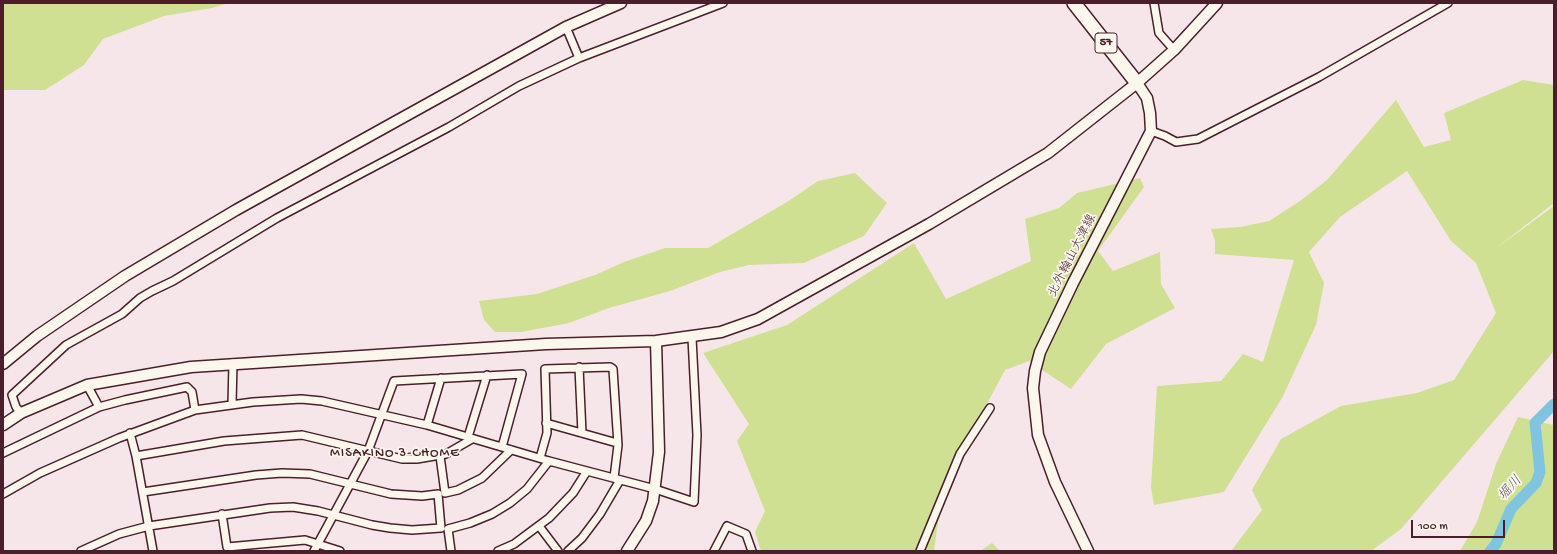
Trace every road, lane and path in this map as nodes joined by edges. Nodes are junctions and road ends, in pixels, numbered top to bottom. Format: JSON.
{"nodes":[{"id":1,"x":621,"y":3,"type":"edge"},
{"id":2,"x":723,"y":3,"type":"edge"},
{"id":3,"x":1074,"y":3,"type":"edge"},
{"id":4,"x":1154,"y":3,"type":"edge"},
{"id":5,"x":1217,"y":3,"type":"edge"},
{"id":6,"x":1448,"y":3,"type":"edge"},
{"id":7,"x":566,"y":27,"type":"junction"},
{"id":8,"x":1174,"y":50,"type":"junction"},
{"id":9,"x":579,"y":58,"type":"junction"},
{"id":10,"x":1137,"y":83,"type":"junction"},
{"id":11,"x":1151,"y":131,"type":"junction"},
{"id":12,"x":692,"y":338,"type":"junction"},
{"id":13,"x":656,"y":341,"type":"junction"},
{"id":14,"x":3,"y":364,"type":"edge"},
{"id":15,"x":233,"y":364,"type":"junction"},
{"id":16,"x":579,"y":367,"type":"junction"},
{"id":17,"x":487,"y":375,"type":"junction"},
{"id":18,"x":441,"y":378,"type":"junction"},
{"id":19,"x":87,"y":385,"type":"junction"},
{"id":20,"x":232,"y":404,"type":"junction"},
{"id":21,"x":99,"y":408,"type":"junction"},
{"id":22,"x":990,"y":408,"type":"dead end"},
{"id":23,"x":195,"y":410,"type":"junction"},
{"id":24,"x":21,"y":413,"type":"junction"},
{"id":25,"x":383,"y":414,"type":"junction"},
{"id":26,"x":546,"y":423,"type":"junction"},
{"id":27,"x":3,"y":425,"type":"edge"},
{"id":28,"x":427,"y":425,"type":"junction"},
{"id":29,"x":130,"y":433,"type":"junction"},
{"id":30,"x":582,"y":433,"type":"junction"},
{"id":31,"x":470,"y":438,"type":"junction"},
{"id":32,"x":618,"y":443,"type":"junction"},
{"id":33,"x":502,"y":447,"type":"junction"},
{"id":34,"x":511,"y":450,"type":"junction"},
{"id":35,"x":368,"y":451,"type":"junction"},
{"id":36,"x":3,"y":453,"type":"edge"},
{"id":37,"x":136,"y":456,"type":"junction"},
{"id":38,"x":440,"y":456,"type":"junction"},
{"id":39,"x":540,"y":458,"type":"junction"},
{"id":40,"x":549,"y":461,"type":"junction"},
{"id":41,"x":587,"y":471,"type":"junction"},
{"id":42,"x":617,"y":479,"type":"junction"},
{"id":43,"x":351,"y":484,"type":"junction"},
{"id":44,"x":655,"y":489,"type":"junction"},
{"id":45,"x":143,"y":492,"type":"junction"},
{"id":46,"x":442,"y":493,"type":"junction"},
{"id":47,"x":3,"y":494,"type":"edge"},
{"id":48,"x":222,"y":514,"type":"junction"},
{"id":49,"x":335,"y":514,"type":"junction"},
{"id":50,"x":149,"y":526,"type":"junction"},
{"id":51,"x":539,"y":526,"type":"junction"},
{"id":52,"x":445,"y":528,"type":"junction"},
{"id":53,"x":318,"y":543,"type":"junction"},
{"id":54,"x":81,"y":551,"type":"edge"},
{"id":55,"x":153,"y":551,"type":"edge"},
{"id":56,"x":314,"y":551,"type":"edge"},
{"id":57,"x":340,"y":551,"type":"edge"},
{"id":58,"x":451,"y":551,"type":"edge"},
{"id":59,"x":498,"y":551,"type":"edge"},
{"id":60,"x":558,"y":551,"type":"edge"},
{"id":61,"x":568,"y":551,"type":"edge"},
{"id":62,"x":627,"y":551,"type":"edge"},
{"id":63,"x":714,"y":551,"type":"edge"},
{"id":64,"x":752,"y":551,"type":"edge"},
{"id":65,"x":920,"y":551,"type":"edge"},
{"id":66,"x":1088,"y":551,"type":"edge"}],
"edges":[{"from":1,"to":7,"type":"street"},
{"from":2,"to":9,"type":"street"},
{"from":3,"to":10,"type":"highway","number":"57"},
{"from":4,"to":8,"type":"street"},
{"from":5,"to":8,"type":"street"},
{"from":6,"to":11,"type":"street"},
{"from":7,"to":9,"type":"street"},
{"from":7,"to":14,"type":"street"},
{"from":8,"to":10,"type":"street"},
{"from":9,"to":24,"type":"street"},
{"from":10,"to":11,"type":"street"},
{"from":10,"to":12,"type":"street"},
{"from":11,"to":66,"type":"street","name":"北外輪山大津線"},
{"from":12,"to":13,"type":"street"},
{"from":12,"to":44,"type":"street"},
{"from":13,"to":15,"type":"street"},
{"from":13,"to":44,"type":"street"},
{"from":15,"to":19,"type":"street"},
{"from":15,"to":20,"type":"street"},
{"from":16,"to":26,"type":"street"},
{"from":16,"to":30,"type":"street"},
{"from":16,"to":32,"type":"street"},
{"from":17,"to":18,"type":"street"},
{"from":17,"to":31,"type":"street"},
{"from":17,"to":33,"type":"street"},
{"from":18,"to":25,"type":"street"},
{"from":18,"to":28,"type":"street"},
{"from":19,"to":21,"type":"street"},
{"from":19,"to":24,"type":"street"},
{"from":20,"to":23,"type":"street"},
{"from":20,"to":25,"type":"street"},
{"from":21,"to":23,"type":"street"},
{"from":21,"to":36,"type":"street"},
{"from":22,"to":65,"type":"street"},
{"from":23,"to":29,"type":"street"},
{"from":24,"to":27,"type":"street"},
{"from":25,"to":28,"type":"street"},
{"from":25,"to":35,"type":"street"},
{"from":26,"to":30,"type":"street"},
{"from":26,"to":39,"type":"street"},
{"from":28,"to":31,"type":"street"},
{"from":29,"to":37,"type":"street"},
{"from":29,"to":47,"type":"street"},
{"from":30,"to":32,"type":"street"},
{"from":31,"to":33,"type":"street"},
{"from":31,"to":38,"type":"street"},
{"from":32,"to":42,"type":"street"},
{"from":33,"to":34,"type":"street"},
{"from":34,"to":39,"type":"street"},
{"from":34,"to":46,"type":"street"},
{"from":35,"to":37,"type":"street"},
{"from":35,"to":38,"type":"street"},
{"from":35,"to":43,"type":"street"},
{"from":37,"to":45,"type":"street"},
{"from":38,"to":46,"type":"street"},
{"from":39,"to":40,"type":"street"},
{"from":40,"to":41,"type":"street"},
{"from":40,"to":52,"type":"street"},
{"from":41,"to":42,"type":"street"},
{"from":41,"to":51,"type":"street"},
{"from":42,"to":44,"type":"street"},
{"from":42,"to":61,"type":"street"},
{"from":43,"to":45,"type":"street"},
{"from":43,"to":46,"type":"street"},
{"from":43,"to":49,"type":"street"},
{"from":44,"to":62,"type":"street"},
{"from":45,"to":50,"type":"street"},
{"from":46,"to":52,"type":"street"},
{"from":48,"to":49,"type":"street"},
{"from":48,"to":50,"type":"street"},
{"from":48,"to":53,"type":"street"},
{"from":49,"to":52,"type":"street"},
{"from":49,"to":53,"type":"street"},
{"from":50,"to":54,"type":"street"},
{"from":50,"to":55,"type":"street"},
{"from":51,"to":59,"type":"street"},
{"from":51,"to":60,"type":"street"},
{"from":52,"to":58,"type":"street"},
{"from":53,"to":56,"type":"street"},
{"from":53,"to":57,"type":"street"},
{"from":63,"to":64,"type":"street"}]}
